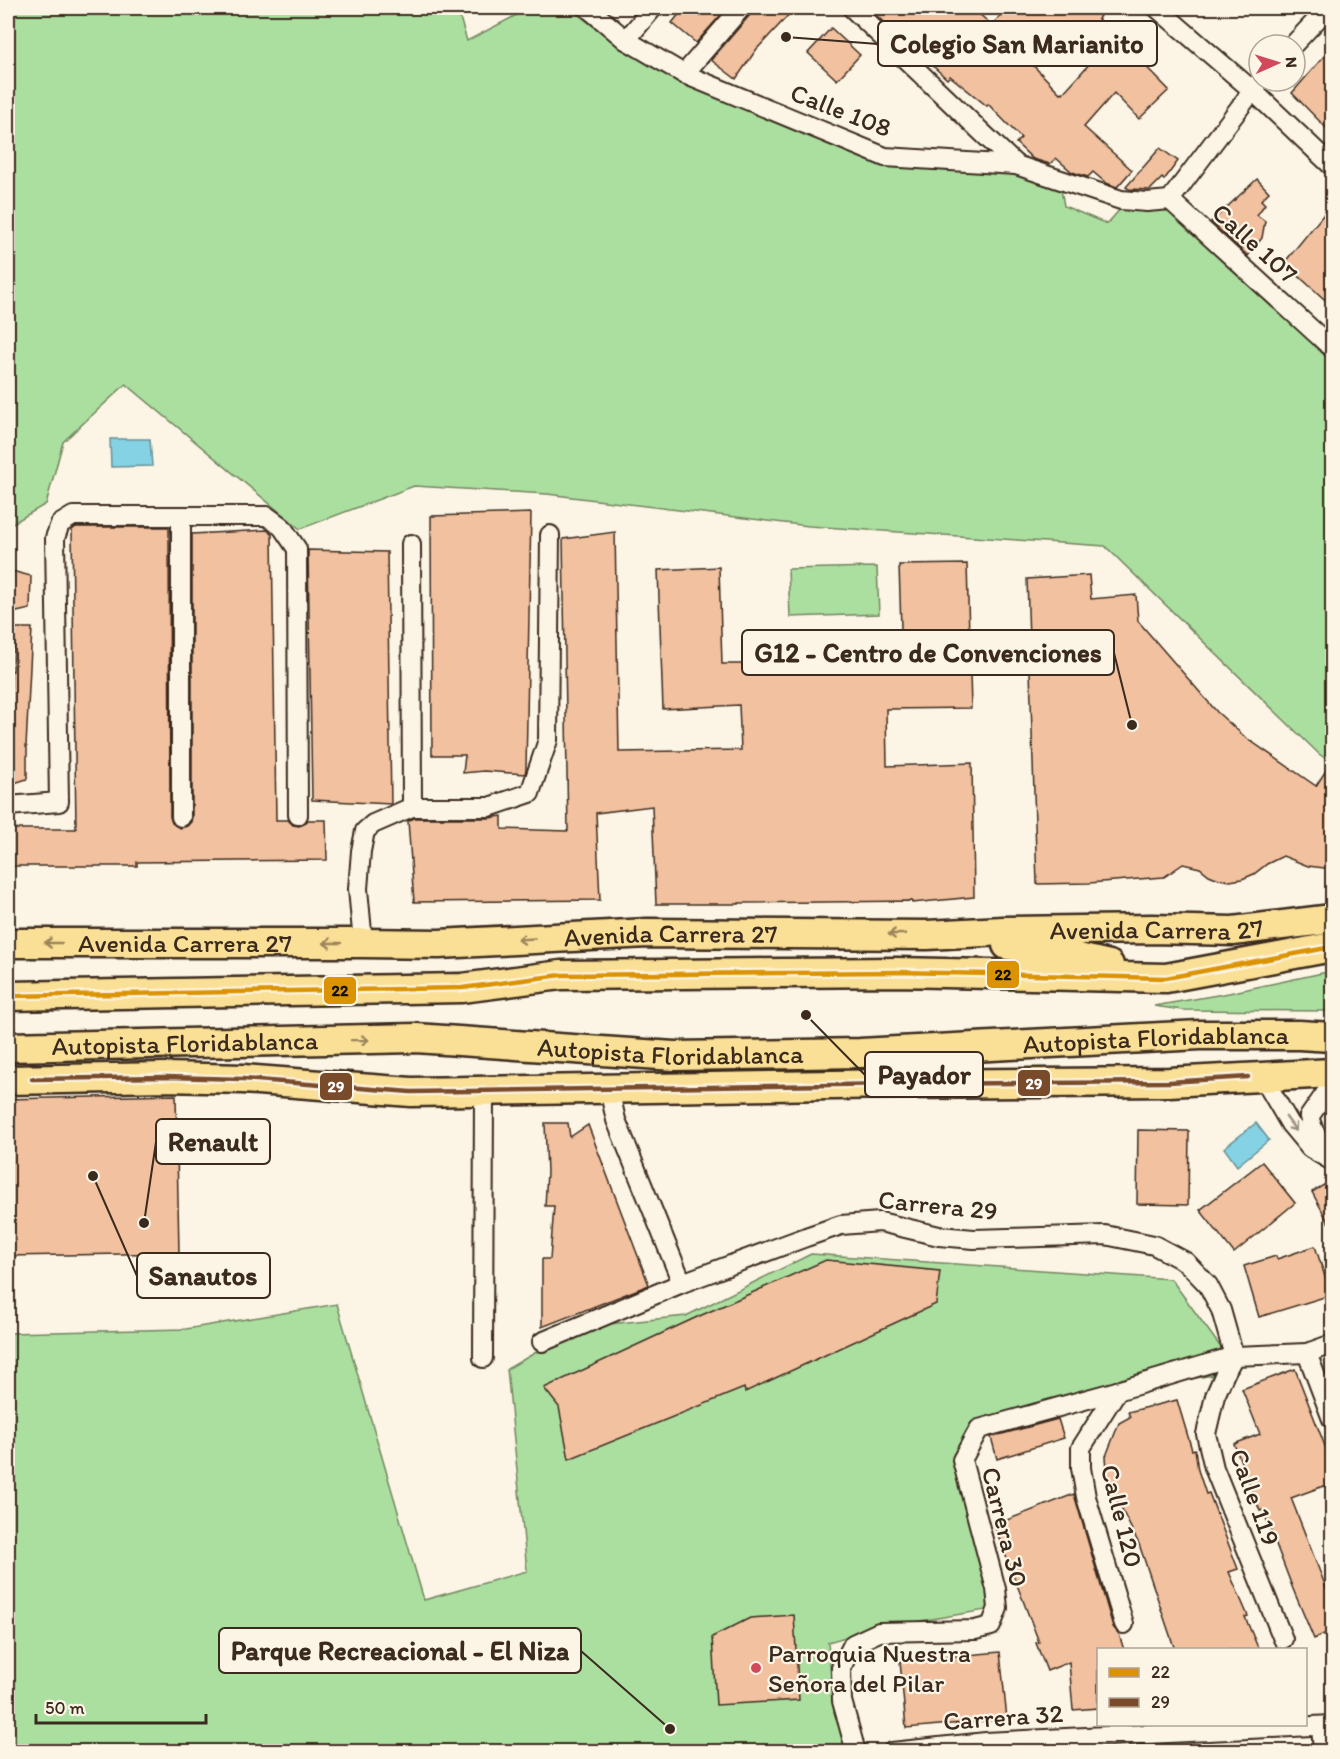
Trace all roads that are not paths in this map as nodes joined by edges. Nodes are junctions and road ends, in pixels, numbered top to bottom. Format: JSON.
{"nodes":[{"id":1,"x":588,"y":8,"type":"edge"},
{"id":2,"x":652,"y":8,"type":"edge"},
{"id":3,"x":741,"y":8,"type":"edge"},
{"id":4,"x":852,"y":8,"type":"edge"},
{"id":5,"x":1157,"y":8,"type":"edge"},
{"id":6,"x":1328,"y":8,"type":"edge"},
{"id":7,"x":1304,"y":33,"type":"edge"},
{"id":8,"x":626,"y":40,"type":"junction"},
{"id":9,"x":684,"y":74,"type":"junction"},
{"id":10,"x":1247,"y":78,"type":"edge"},
{"id":11,"x":1250,"y":93,"type":"edge"},
{"id":12,"x":1264,"y":93,"type":"edge"},
{"id":13,"x":1016,"y":165,"type":"junction"},
{"id":14,"x":1332,"y":166,"type":"edge"},
{"id":15,"x":1170,"y":200,"type":"junction"},
{"id":16,"x":1332,"y":348,"type":"edge"},
{"id":17,"x":182,"y":516,"type":"junction"},
{"id":18,"x":550,"y":535,"type":"dead end"},
{"id":19,"x":411,"y":544,"type":"dead end"},
{"id":20,"x":8,"y":806,"type":"edge"},
{"id":21,"x":412,"y":807,"type":"junction"},
{"id":22,"x":298,"y":815,"type":"dead end"},
{"id":23,"x":181,"y":818,"type":"dead end"},
{"id":24,"x":1332,"y":920,"type":"edge"},
{"id":25,"x":927,"y":934,"type":"junction"},
{"id":26,"x":8,"y":943,"type":"edge"},
{"id":27,"x":363,"y":943,"type":"junction"},
{"id":28,"x":1332,"y":947,"type":"edge"},
{"id":29,"x":1166,"y":978,"type":"junction"},
{"id":30,"x":8,"y":996,"type":"edge"},
{"id":31,"x":1332,"y":1037,"type":"edge"},
{"id":32,"x":983,"y":1046,"type":"junction"},
{"id":33,"x":8,"y":1047,"type":"edge"},
{"id":34,"x":1332,"y":1073,"type":"edge"},
{"id":35,"x":1262,"y":1076,"type":"junction"},
{"id":36,"x":8,"y":1080,"type":"edge"},
{"id":37,"x":896,"y":1084,"type":"junction"},
{"id":38,"x":1332,"y":1084,"type":"edge"},
{"id":39,"x":609,"y":1089,"type":"junction"},
{"id":40,"x":484,"y":1091,"type":"junction"},
{"id":41,"x":1332,"y":1161,"type":"edge"},
{"id":42,"x":682,"y":1283,"type":"junction"},
{"id":43,"x":542,"y":1342,"type":"dead end"},
{"id":44,"x":1332,"y":1344,"type":"edge"},
{"id":45,"x":1307,"y":1353,"type":"junction"},
{"id":46,"x":483,"y":1358,"type":"dead end"},
{"id":47,"x":1230,"y":1364,"type":"junction"},
{"id":48,"x":1117,"y":1391,"type":"junction"},
{"id":49,"x":1332,"y":1419,"type":"edge"},
{"id":50,"x":1124,"y":1624,"type":"dead end"},
{"id":51,"x":1283,"y":1639,"type":"dead end"},
{"id":52,"x":1327,"y":1725,"type":"edge"},
{"id":53,"x":1116,"y":1743,"type":"edge"},
{"id":54,"x":856,"y":1752,"type":"edge"},
{"id":55,"x":892,"y":1752,"type":"edge"},
{"id":56,"x":1323,"y":1752,"type":"edge"}],
"edges":[{"from":1,"to":8,"type":"street","name":"Calle 108"},
{"from":2,"to":8,"type":"street"},
{"from":3,"to":9,"type":"street"},
{"from":4,"to":13,"type":"street"},
{"from":5,"to":10,"type":"street"},
{"from":6,"to":7,"type":"street"},
{"from":8,"to":9,"type":"street","name":"Calle 108"},
{"from":9,"to":13,"type":"street","name":"Calle 108"},
{"from":11,"to":15,"type":"street"},
{"from":12,"to":14,"type":"street"},
{"from":13,"to":15,"type":"street","name":"Calle 108"},
{"from":15,"to":16,"type":"street","name":"Calle 107"},
{"from":17,"to":20,"type":"street"},
{"from":17,"to":22,"type":"street"},
{"from":17,"to":23,"type":"street"},
{"from":18,"to":21,"type":"street"},
{"from":19,"to":21,"type":"street"},
{"from":21,"to":27,"type":"street"},
{"from":24,"to":25,"type":"highway","name":"Avenida Carrera 27"},
{"from":25,"to":27,"type":"highway","name":"Avenida Carrera 27","one_way":true},
{"from":25,"to":29,"type":"highway"},
{"from":27,"to":26,"type":"highway","name":"Avenida Carrera 27","one_way":true},
{"from":28,"to":29,"type":"highway","name":"Autopista Floridablanca"},
{"from":29,"to":30,"type":"highway","name":"Autopista Floridablanca"},
{"from":31,"to":32,"type":"highway","name":"Autopista Floridablanca"},
{"from":33,"to":32,"type":"highway","name":"Autopista Floridablanca","one_way":true},
{"from":32,"to":37,"type":"highway"},
{"from":34,"to":35,"type":"highway"},
{"from":35,"to":37,"type":"highway"},
{"from":35,"to":41,"type":"street","one_way":true},
{"from":36,"to":40,"type":"highway"},
{"from":37,"to":39,"type":"highway"},
{"from":38,"to":41,"type":"street"},
{"from":39,"to":40,"type":"highway"},
{"from":39,"to":42,"type":"street"},
{"from":40,"to":46,"type":"street"},
{"from":42,"to":43,"type":"street","name":"Carrera 29"},
{"from":42,"to":47,"type":"street","name":"Carrera 29"},
{"from":44,"to":45,"type":"street","name":"Carrera 30"},
{"from":45,"to":47,"type":"street","name":"Carrera 30"},
{"from":45,"to":49,"type":"street"},
{"from":47,"to":48,"type":"street","name":"Carrera 30"},
{"from":47,"to":51,"type":"street","name":"Calle 119"},
{"from":48,"to":50,"type":"street","name":"Calle 120"},
{"from":48,"to":54,"type":"street","name":"Carrera 30"},
{"from":52,"to":53,"type":"street","name":"Carrera 32"},
{"from":52,"to":56,"type":"street"},
{"from":53,"to":55,"type":"street","name":"Carrera 32"}]}
